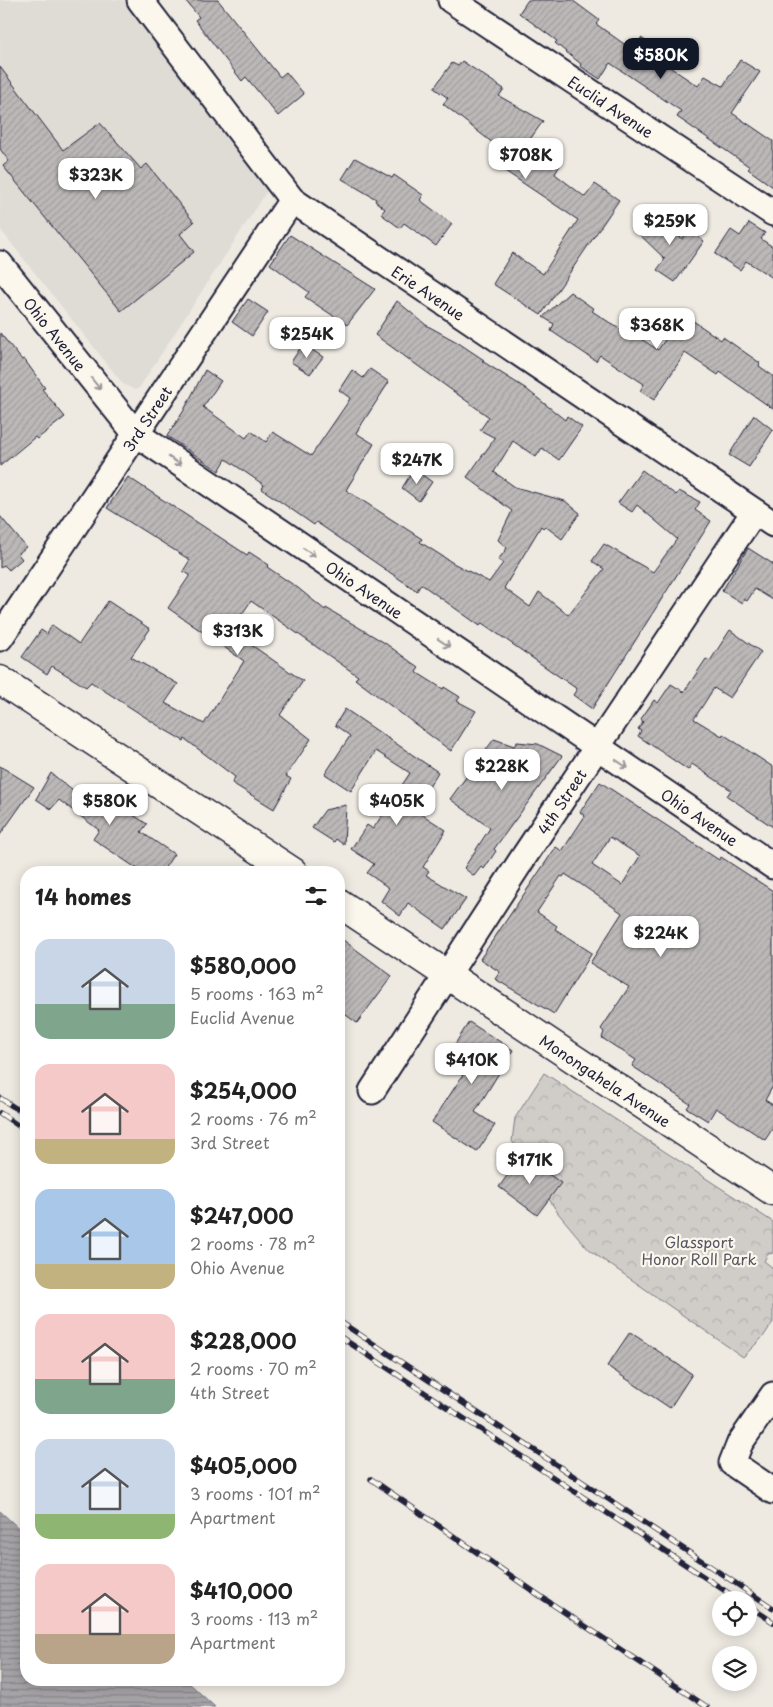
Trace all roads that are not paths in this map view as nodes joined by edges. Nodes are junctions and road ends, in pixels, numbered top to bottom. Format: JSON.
{"nodes":[{"id":1,"x":140,"y":0,"type":"edge"},
{"id":2,"x":450,"y":0,"type":"edge"},
{"id":3,"x":292,"y":200,"type":"junction"},
{"id":4,"x":773,"y":213,"type":"edge"},
{"id":5,"x":0,"y":264,"type":"edge"},
{"id":6,"x":135,"y":433,"type":"junction"},
{"id":7,"x":764,"y":518,"type":"edge"},
{"id":8,"x":0,"y":638,"type":"edge"},
{"id":9,"x":0,"y":680,"type":"edge"},
{"id":10,"x":597,"y":748,"type":"junction"},
{"id":11,"x":285,"y":866,"type":"edge"},
{"id":12,"x":773,"y":866,"type":"edge"},
{"id":13,"x":345,"y":907,"type":"edge"},
{"id":14,"x":446,"y":975,"type":"junction"},
{"id":15,"x":372,"y":1091,"type":"dead end"},
{"id":16,"x":773,"y":1191,"type":"edge"},
{"id":17,"x":773,"y":1395,"type":"edge"},
{"id":18,"x":773,"y":1490,"type":"edge"}],
"edges":[{"from":1,"to":3,"type":"street","name":"Erie Avenue"},
{"from":2,"to":4,"type":"street","name":"Euclid Avenue"},
{"from":3,"to":6,"type":"street","name":"3rd Street"},
{"from":3,"to":7,"type":"street","name":"Erie Avenue"},
{"from":5,"to":6,"type":"street","name":"Ohio Avenue","one_way":true},
{"from":6,"to":8,"type":"street","name":"3rd Street"},
{"from":6,"to":10,"type":"street","name":"Ohio Avenue","one_way":true},
{"from":7,"to":10,"type":"street","name":"4th Street"},
{"from":9,"to":11,"type":"main road"},
{"from":10,"to":12,"type":"street","name":"Ohio Avenue","one_way":true},
{"from":10,"to":14,"type":"street","name":"4th Street"},
{"from":13,"to":14,"type":"main road","name":"Monongahela Avenue"},
{"from":14,"to":15,"type":"street","name":"4th Street"},
{"from":14,"to":16,"type":"main road","name":"Monongahela Avenue"},
{"from":17,"to":18,"type":"street"}]}
